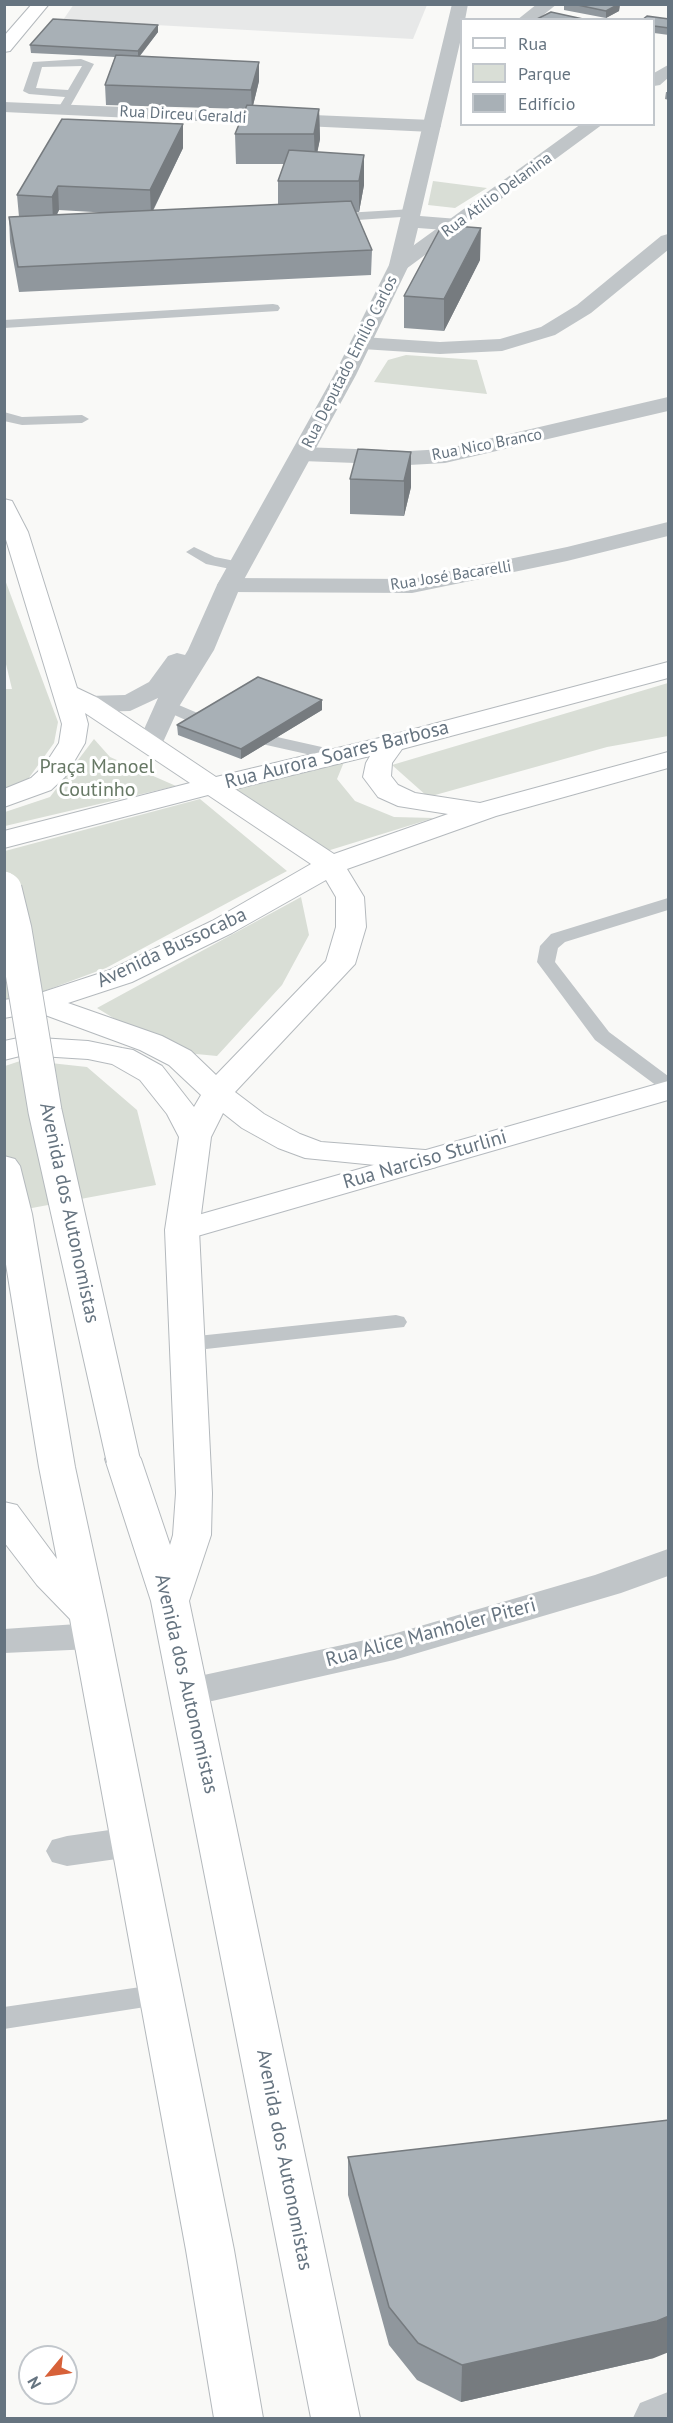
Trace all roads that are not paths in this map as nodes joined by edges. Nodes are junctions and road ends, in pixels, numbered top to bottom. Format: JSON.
{"nodes":[{"id":1,"x":41,"y":4,"type":"edge"},
{"id":2,"x":549,"y":4,"type":"edge"},
{"id":3,"x":460,"y":14,"type":"edge"},
{"id":4,"x":528,"y":18,"type":"edge"},
{"id":5,"x":4,"y":47,"type":"edge"},
{"id":6,"x":455,"y":53,"type":"edge"},
{"id":7,"x":669,"y":70,"type":"edge"},
{"id":8,"x":655,"y":80,"type":"edge"},
{"id":9,"x":68,"y":102,"type":"junction"},
{"id":10,"x":4,"y":107,"type":"edge"},
{"id":11,"x":432,"y":126,"type":"junction"},
{"id":12,"x":591,"y":126,"type":"edge"},
{"id":13,"x":411,"y":217,"type":"junction"},
{"id":14,"x":315,"y":219,"type":"edge"},
{"id":15,"x":458,"y":225,"type":"junction"},
{"id":16,"x":669,"y":240,"type":"edge"},
{"id":17,"x":399,"y":265,"type":"junction"},
{"id":18,"x":273,"y":308,"type":"dead end"},
{"id":19,"x":4,"y":324,"type":"edge"},
{"id":20,"x":362,"y":343,"type":"junction"},
{"id":21,"x":669,"y":404,"type":"edge"},
{"id":22,"x":4,"y":416,"type":"edge"},
{"id":23,"x":82,"y":419,"type":"dead end"},
{"id":24,"x":302,"y":454,"type":"junction"},
{"id":25,"x":4,"y":506,"type":"edge"},
{"id":26,"x":669,"y":529,"type":"edge"},
{"id":27,"x":194,"y":552,"type":"dead end"},
{"id":28,"x":235,"y":575,"type":"junction"},
{"id":29,"x":208,"y":631,"type":"junction"},
{"id":30,"x":669,"y":670,"type":"edge"},
{"id":31,"x":78,"y":699,"type":"junction"},
{"id":32,"x":167,"y":705,"type":"junction"},
{"id":33,"x":393,"y":743,"type":"junction"},
{"id":34,"x":150,"y":745,"type":"junction"},
{"id":35,"x":338,"y":756,"type":"junction"},
{"id":36,"x":669,"y":760,"type":"edge"},
{"id":37,"x":211,"y":786,"type":"junction"},
{"id":38,"x":4,"y":799,"type":"edge"},
{"id":39,"x":486,"y":810,"type":"junction"},
{"id":40,"x":4,"y":840,"type":"edge"},
{"id":41,"x":331,"y":866,"type":"junction"},
{"id":42,"x":4,"y":884,"type":"edge"},
{"id":43,"x":669,"y":904,"type":"edge"},
{"id":44,"x":39,"y":1003,"type":"junction"},
{"id":45,"x":4,"y":1009,"type":"edge"},
{"id":46,"x":4,"y":1051,"type":"edge"},
{"id":47,"x":669,"y":1085,"type":"edge"},
{"id":48,"x":669,"y":1090,"type":"edge"},
{"id":49,"x":217,"y":1093,"type":"junction"},
{"id":50,"x":195,"y":1137,"type":"junction"},
{"id":51,"x":425,"y":1160,"type":"junction"},
{"id":52,"x":4,"y":1166,"type":"edge"},
{"id":53,"x":182,"y":1230,"type":"junction"},
{"id":54,"x":396,"y":1322,"type":"dead end"},
{"id":55,"x":188,"y":1344,"type":"junction"},
{"id":56,"x":4,"y":1514,"type":"edge"},
{"id":57,"x":669,"y":1562,"type":"edge"},
{"id":58,"x":171,"y":1601,"type":"junction"},
{"id":59,"x":90,"y":1625,"type":"junction"},
{"id":60,"x":8,"y":1641,"type":"dead end"},
{"id":61,"x":190,"y":1692,"type":"junction"},
{"id":62,"x":131,"y":1842,"type":"junction"},
{"id":63,"x":67,"y":1851,"type":"dead end"},
{"id":64,"x":161,"y":1995,"type":"junction"},
{"id":65,"x":4,"y":2018,"type":"edge"},
{"id":66,"x":669,"y":2414,"type":"edge"},
{"id":67,"x":239,"y":2418,"type":"edge"},
{"id":68,"x":336,"y":2418,"type":"edge"},
{"id":69,"x":657,"y":2418,"type":"edge"}],
"edges":[{"from":1,"to":5,"type":"main road"},
{"from":2,"to":4,"type":"street"},
{"from":3,"to":6,"type":"street","name":"Rua Deputado Emílio Carlos"},
{"from":6,"to":11,"type":"street","name":"Rua Deputado Emílio Carlos"},
{"from":7,"to":8,"type":"street"},
{"from":9,"to":9,"type":"lane"},
{"from":9,"to":10,"type":"street","name":"Rua Dirceu Geraldi"},
{"from":9,"to":11,"type":"street","name":"Rua Dirceu Geraldi"},
{"from":11,"to":13,"type":"street","name":"Rua Deputado Emílio Carlos"},
{"from":12,"to":15,"type":"street","name":"Rua Atílio Delanina"},
{"from":13,"to":14,"type":"lane"},
{"from":13,"to":15,"type":"street"},
{"from":13,"to":17,"type":"street","name":"Rua Deputado Emílio Carlos"},
{"from":15,"to":17,"type":"street","name":"Rua Atílio Delanina"},
{"from":16,"to":20,"type":"street"},
{"from":17,"to":20,"type":"street","name":"Rua Deputado Emílio Carlos"},
{"from":18,"to":19,"type":"lane"},
{"from":20,"to":24,"type":"street","name":"Rua Deputado Emílio Carlos"},
{"from":21,"to":24,"type":"street","name":"Rua Nico Branco"},
{"from":22,"to":23,"type":"lane"},
{"from":24,"to":28,"type":"street","name":"Rua Deputado Emílio Carlos"},
{"from":25,"to":31,"type":"main road"},
{"from":26,"to":28,"type":"street","name":"Rua José Bacarelli"},
{"from":27,"to":28,"type":"lane"},
{"from":28,"to":29,"type":"street","name":"Rua Deputado Emílio Carlos"},
{"from":29,"to":31,"type":"street","name":"Rua Deputado Emílio Carlos"},
{"from":29,"to":32,"type":"street","name":"Rua Deputado Emílio Carlos"},
{"from":30,"to":33,"type":"main road","name":"Rua Aurora Soares Barbosa"},
{"from":31,"to":34,"type":"main road"},
{"from":31,"to":38,"type":"main road"},
{"from":32,"to":34,"type":"street","name":"Rua Deputado Emílio Carlos"},
{"from":32,"to":35,"type":"lane"},
{"from":33,"to":35,"type":"main road","name":"Rua Aurora Soares Barbosa"},
{"from":33,"to":39,"type":"main road"},
{"from":34,"to":37,"type":"main road"},
{"from":35,"to":37,"type":"main road","name":"Rua Aurora Soares Barbosa"},
{"from":36,"to":39,"type":"main road","name":"Avenida Bussocaba"},
{"from":37,"to":40,"type":"main road","name":"Rua Aurora Soares Barbosa"},
{"from":37,"to":41,"type":"main road"},
{"from":39,"to":41,"type":"main road","name":"Avenida Bussocaba"},
{"from":41,"to":44,"type":"main road","name":"Avenida Bussocaba"},
{"from":41,"to":49,"type":"main road"},
{"from":42,"to":58,"type":"main road","name":"Avenida dos Autonomistas","bridge":true},
{"from":43,"to":47,"type":"lane"},
{"from":44,"to":45,"type":"main road","name":"Avenida Bussocaba"},
{"from":44,"to":49,"type":"main road"},
{"from":46,"to":50,"type":"main road"},
{"from":48,"to":51,"type":"main road","name":"Rua Narciso Sturlini"},
{"from":49,"to":50,"type":"main road"},
{"from":49,"to":51,"type":"main road"},
{"from":50,"to":53,"type":"main road"},
{"from":51,"to":53,"type":"main road","name":"Rua Narciso Sturlini"},
{"from":52,"to":59,"type":"main road"},
{"from":53,"to":55,"type":"main road"},
{"from":54,"to":55,"type":"lane"},
{"from":55,"to":58,"type":"main road"},
{"from":56,"to":59,"type":"main road"},
{"from":57,"to":61,"type":"street","name":"Rua Alice Manholer Piteri"},
{"from":58,"to":61,"type":"main road","name":"Avenida dos Autonomistas"},
{"from":59,"to":60,"type":"street"},
{"from":59,"to":62,"type":"main road"},
{"from":61,"to":68,"type":"main road","name":"Avenida dos Autonomistas"},
{"from":62,"to":63,"type":"street"},
{"from":62,"to":64,"type":"main road"},
{"from":64,"to":65,"type":"lane"},
{"from":64,"to":67,"type":"main road"},
{"from":66,"to":69,"type":"street"}]}
